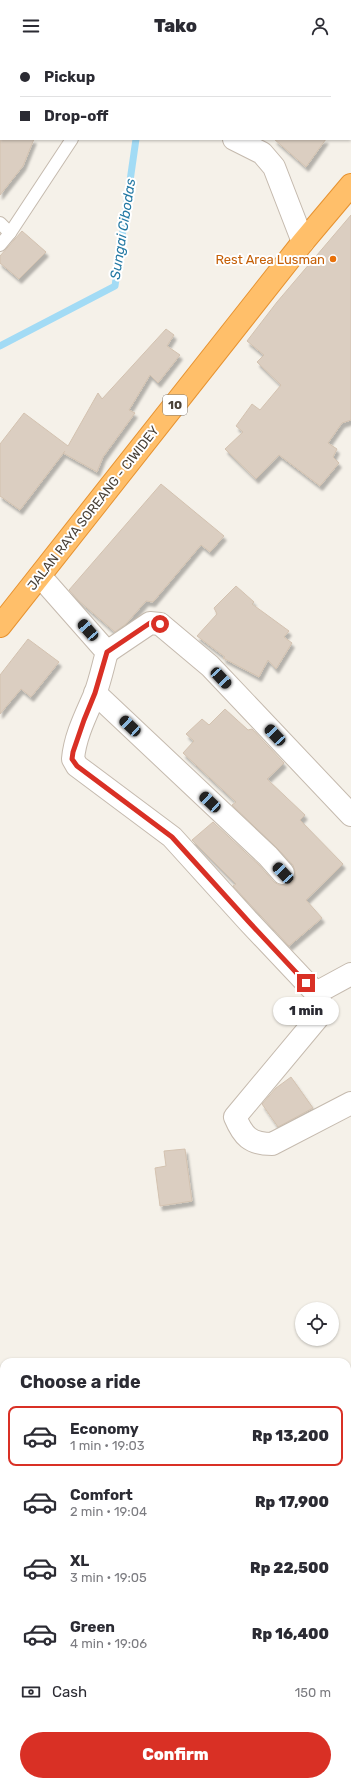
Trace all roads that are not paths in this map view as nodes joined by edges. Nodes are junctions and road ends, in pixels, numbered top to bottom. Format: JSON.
{"nodes":[{"id":1,"x":71,"y":140,"type":"edge"},
{"id":2,"x":236,"y":140,"type":"edge"},
{"id":3,"x":351,"y":185,"type":"edge"},
{"id":4,"x":0,"y":224,"type":"edge"},
{"id":5,"x":10,"y":233,"type":"junction"},
{"id":6,"x":303,"y":242,"type":"junction"},
{"id":7,"x":0,"y":246,"type":"edge"},
{"id":8,"x":40,"y":576,"type":"junction"},
{"id":9,"x":0,"y":626,"type":"edge"},
{"id":10,"x":107,"y":652,"type":"junction"},
{"id":11,"x":95,"y":693,"type":"junction"},
{"id":12,"x":351,"y":815,"type":"edge"},
{"id":13,"x":283,"y":873,"type":"dead end"},
{"id":14,"x":351,"y":974,"type":"edge"},
{"id":15,"x":316,"y":993,"type":"junction"},
{"id":16,"x":351,"y":1103,"type":"edge"}],
"edges":[{"from":1,"to":5,"type":"lane"},
{"from":2,"to":6,"type":"street"},
{"from":3,"to":6,"type":"highway","name":"JALAN RAYA SOREANG - CIWIDEY","number":"10"},
{"from":4,"to":5,"type":"lane"},
{"from":5,"to":7,"type":"lane"},
{"from":6,"to":8,"type":"highway","name":"JALAN RAYA SOREANG - CIWIDEY","number":"10"},
{"from":8,"to":9,"type":"highway","name":"JALAN RAYA SOREANG - CIWIDEY","number":"10"},
{"from":8,"to":10,"type":"street"},
{"from":10,"to":11,"type":"street"},
{"from":10,"to":12,"type":"street"},
{"from":11,"to":13,"type":"street"},
{"from":11,"to":15,"type":"street"},
{"from":14,"to":15,"type":"street"},
{"from":15,"to":16,"type":"street"}]}
